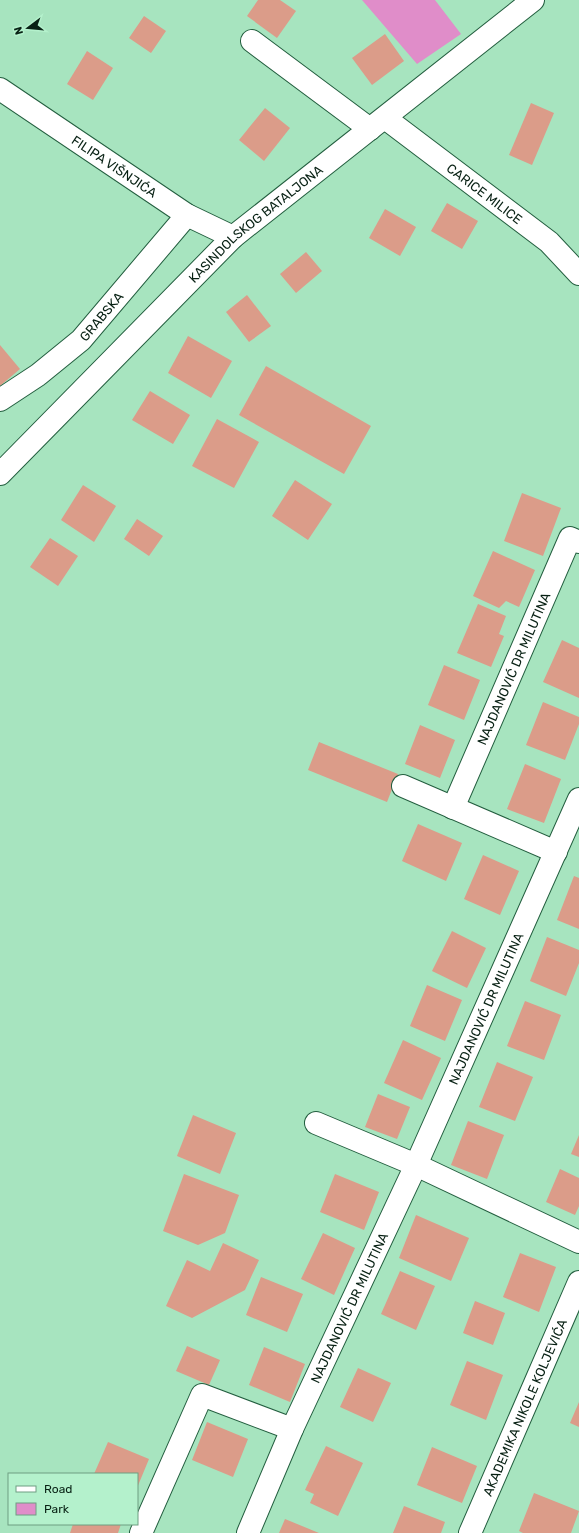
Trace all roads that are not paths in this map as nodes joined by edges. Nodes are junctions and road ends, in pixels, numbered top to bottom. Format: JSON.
{"nodes":[{"id":1,"x":533,"y":0,"type":"edge"},
{"id":2,"x":252,"y":40,"type":"dead end"},
{"id":3,"x":0,"y":89,"type":"edge"},
{"id":4,"x":378,"y":124,"type":"junction"},
{"id":5,"x":187,"y":215,"type":"junction"},
{"id":6,"x":233,"y":237,"type":"junction"},
{"id":7,"x":579,"y":274,"type":"edge"},
{"id":8,"x":0,"y":400,"type":"edge"},
{"id":9,"x":0,"y":474,"type":"edge"},
{"id":10,"x":579,"y":542,"type":"edge"},
{"id":11,"x":403,"y":786,"type":"dead end"},
{"id":12,"x":579,"y":799,"type":"edge"},
{"id":13,"x":453,"y":808,"type":"junction"},
{"id":14,"x":556,"y":852,"type":"junction"},
{"id":15,"x":316,"y":1122,"type":"dead end"},
{"id":16,"x":416,"y":1165,"type":"junction"},
{"id":17,"x":579,"y":1242,"type":"edge"},
{"id":18,"x":579,"y":1282,"type":"edge"},
{"id":19,"x":292,"y":1429,"type":"junction"},
{"id":20,"x":141,"y":1533,"type":"edge"},
{"id":21,"x":248,"y":1533,"type":"edge"},
{"id":22,"x":470,"y":1533,"type":"edge"}],
"edges":[{"from":1,"to":4,"type":"street","name":"KASINDOLSKOG BATALJONA"},
{"from":2,"to":4,"type":"street","name":"CARICE MILICE"},
{"from":3,"to":5,"type":"street","name":"FILIPA VIŠNJIĆA"},
{"from":4,"to":6,"type":"street","name":"KASINDOLSKOG BATALJONA"},
{"from":4,"to":7,"type":"street","name":"CARICE MILICE"},
{"from":5,"to":6,"type":"street","name":"FILIPA VIŠNJIĆA"},
{"from":5,"to":8,"type":"street","name":"GRABSKA"},
{"from":6,"to":9,"type":"street","name":"KASINDOLSKOG BATALJONA"},
{"from":10,"to":13,"type":"street","name":"NAJDANOVIĆ DR MILUTINA"},
{"from":11,"to":13,"type":"street"},
{"from":12,"to":14,"type":"street","name":"NAJDANOVIĆ DR MILUTINA"},
{"from":13,"to":14,"type":"street"},
{"from":14,"to":16,"type":"street","name":"NAJDANOVIĆ DR MILUTINA"},
{"from":15,"to":16,"type":"street"},
{"from":16,"to":17,"type":"street"},
{"from":16,"to":19,"type":"street","name":"NAJDANOVIĆ DR MILUTINA"},
{"from":18,"to":22,"type":"street","name":"AKADEMIKA NIKOLE KOLJEVIĆA"},
{"from":19,"to":20,"type":"street"},
{"from":19,"to":21,"type":"street","name":"NAJDANOVIĆ DR MILUTINA"}]}
